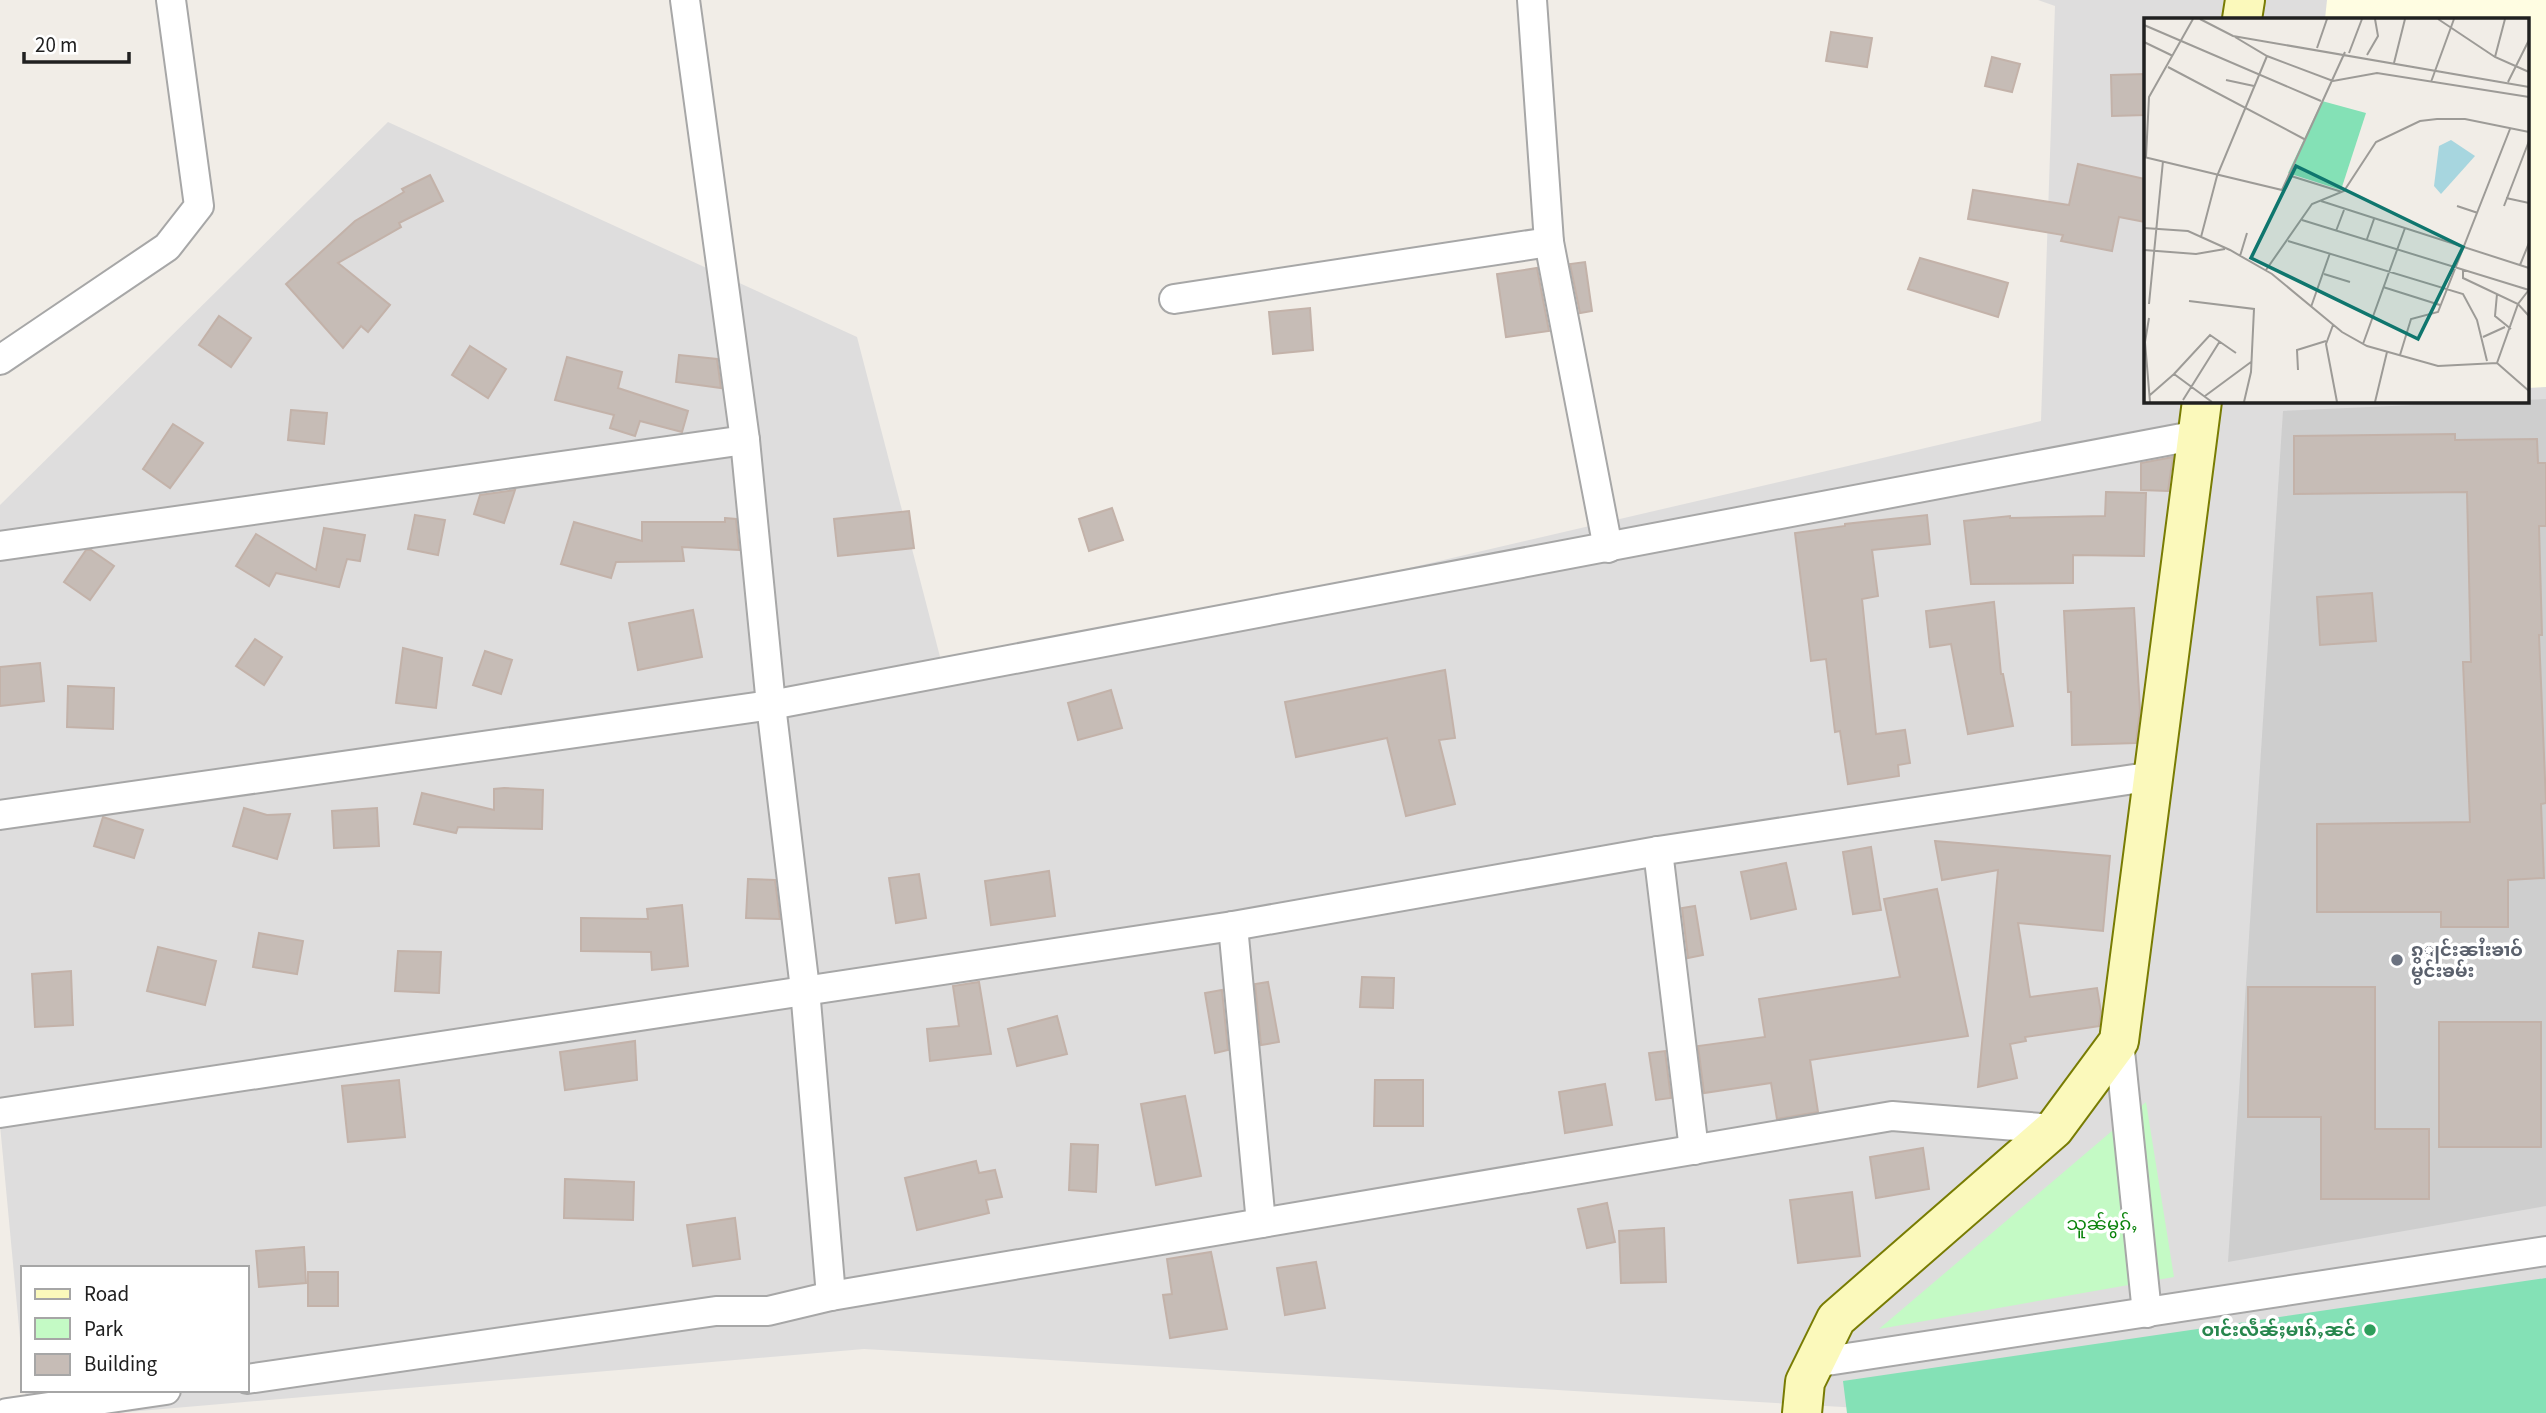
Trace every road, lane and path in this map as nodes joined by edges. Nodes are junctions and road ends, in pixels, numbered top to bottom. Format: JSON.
{"nodes":[{"id":1,"x":171,"y":0,"type":"edge"},
{"id":2,"x":685,"y":0,"type":"edge"},
{"id":3,"x":1532,"y":0,"type":"edge"},
{"id":4,"x":2245,"y":0,"type":"edge"},
{"id":5,"x":2242,"y":18,"type":"edge"},
{"id":6,"x":1549,"y":242,"type":"junction"},
{"id":7,"x":1174,"y":299,"type":"dead end"},
{"id":8,"x":0,"y":360,"type":"edge"},
{"id":9,"x":2200,"y":418,"type":"edge"},
{"id":10,"x":745,"y":440,"type":"junction"},
{"id":11,"x":0,"y":545,"type":"edge"},
{"id":12,"x":1608,"y":548,"type":"junction"},
{"id":13,"x":771,"y":705,"type":"junction"},
{"id":14,"x":2154,"y":776,"type":"junction"},
{"id":15,"x":0,"y":815,"type":"edge"},
{"id":16,"x":1658,"y":851,"type":"junction"},
{"id":17,"x":1233,"y":926,"type":"junction"},
{"id":18,"x":805,"y":989,"type":"junction"},
{"id":19,"x":2119,"y":1041,"type":"junction"},
{"id":20,"x":0,"y":1113,"type":"edge"},
{"id":21,"x":2054,"y":1129,"type":"junction"},
{"id":22,"x":1694,"y":1150,"type":"junction"},
{"id":23,"x":1261,"y":1223,"type":"junction"},
{"id":24,"x":2546,"y":1251,"type":"edge"},
{"id":25,"x":831,"y":1296,"type":"junction"},
{"id":26,"x":2147,"y":1313,"type":"junction"},
{"id":27,"x":1814,"y":1363,"type":"junction"},
{"id":28,"x":248,"y":1379,"type":"edge"},
{"id":29,"x":152,"y":1392,"type":"edge"},
{"id":30,"x":8,"y":1413,"type":"edge"},
{"id":31,"x":1802,"y":1413,"type":"edge"}],
"edges":[{"from":1,"to":8,"type":"street"},
{"from":2,"to":10,"type":"street"},
{"from":3,"to":6,"type":"street"},
{"from":4,"to":5,"type":"main road"},
{"from":6,"to":7,"type":"street"},
{"from":6,"to":12,"type":"street"},
{"from":9,"to":12,"type":"street"},
{"from":9,"to":14,"type":"main road"},
{"from":10,"to":11,"type":"street"},
{"from":10,"to":13,"type":"street"},
{"from":12,"to":13,"type":"street"},
{"from":13,"to":15,"type":"street"},
{"from":13,"to":18,"type":"street"},
{"from":14,"to":16,"type":"street"},
{"from":14,"to":19,"type":"main road"},
{"from":16,"to":17,"type":"street"},
{"from":16,"to":22,"type":"street"},
{"from":17,"to":18,"type":"street"},
{"from":17,"to":23,"type":"street"},
{"from":18,"to":20,"type":"street"},
{"from":18,"to":25,"type":"street"},
{"from":19,"to":21,"type":"main road"},
{"from":19,"to":26,"type":"street"},
{"from":21,"to":22,"type":"street"},
{"from":21,"to":27,"type":"main road"},
{"from":22,"to":23,"type":"street"},
{"from":23,"to":25,"type":"street"},
{"from":24,"to":26,"type":"street"},
{"from":25,"to":28,"type":"street"},
{"from":26,"to":27,"type":"street"},
{"from":27,"to":31,"type":"main road"},
{"from":29,"to":30,"type":"street"}]}
